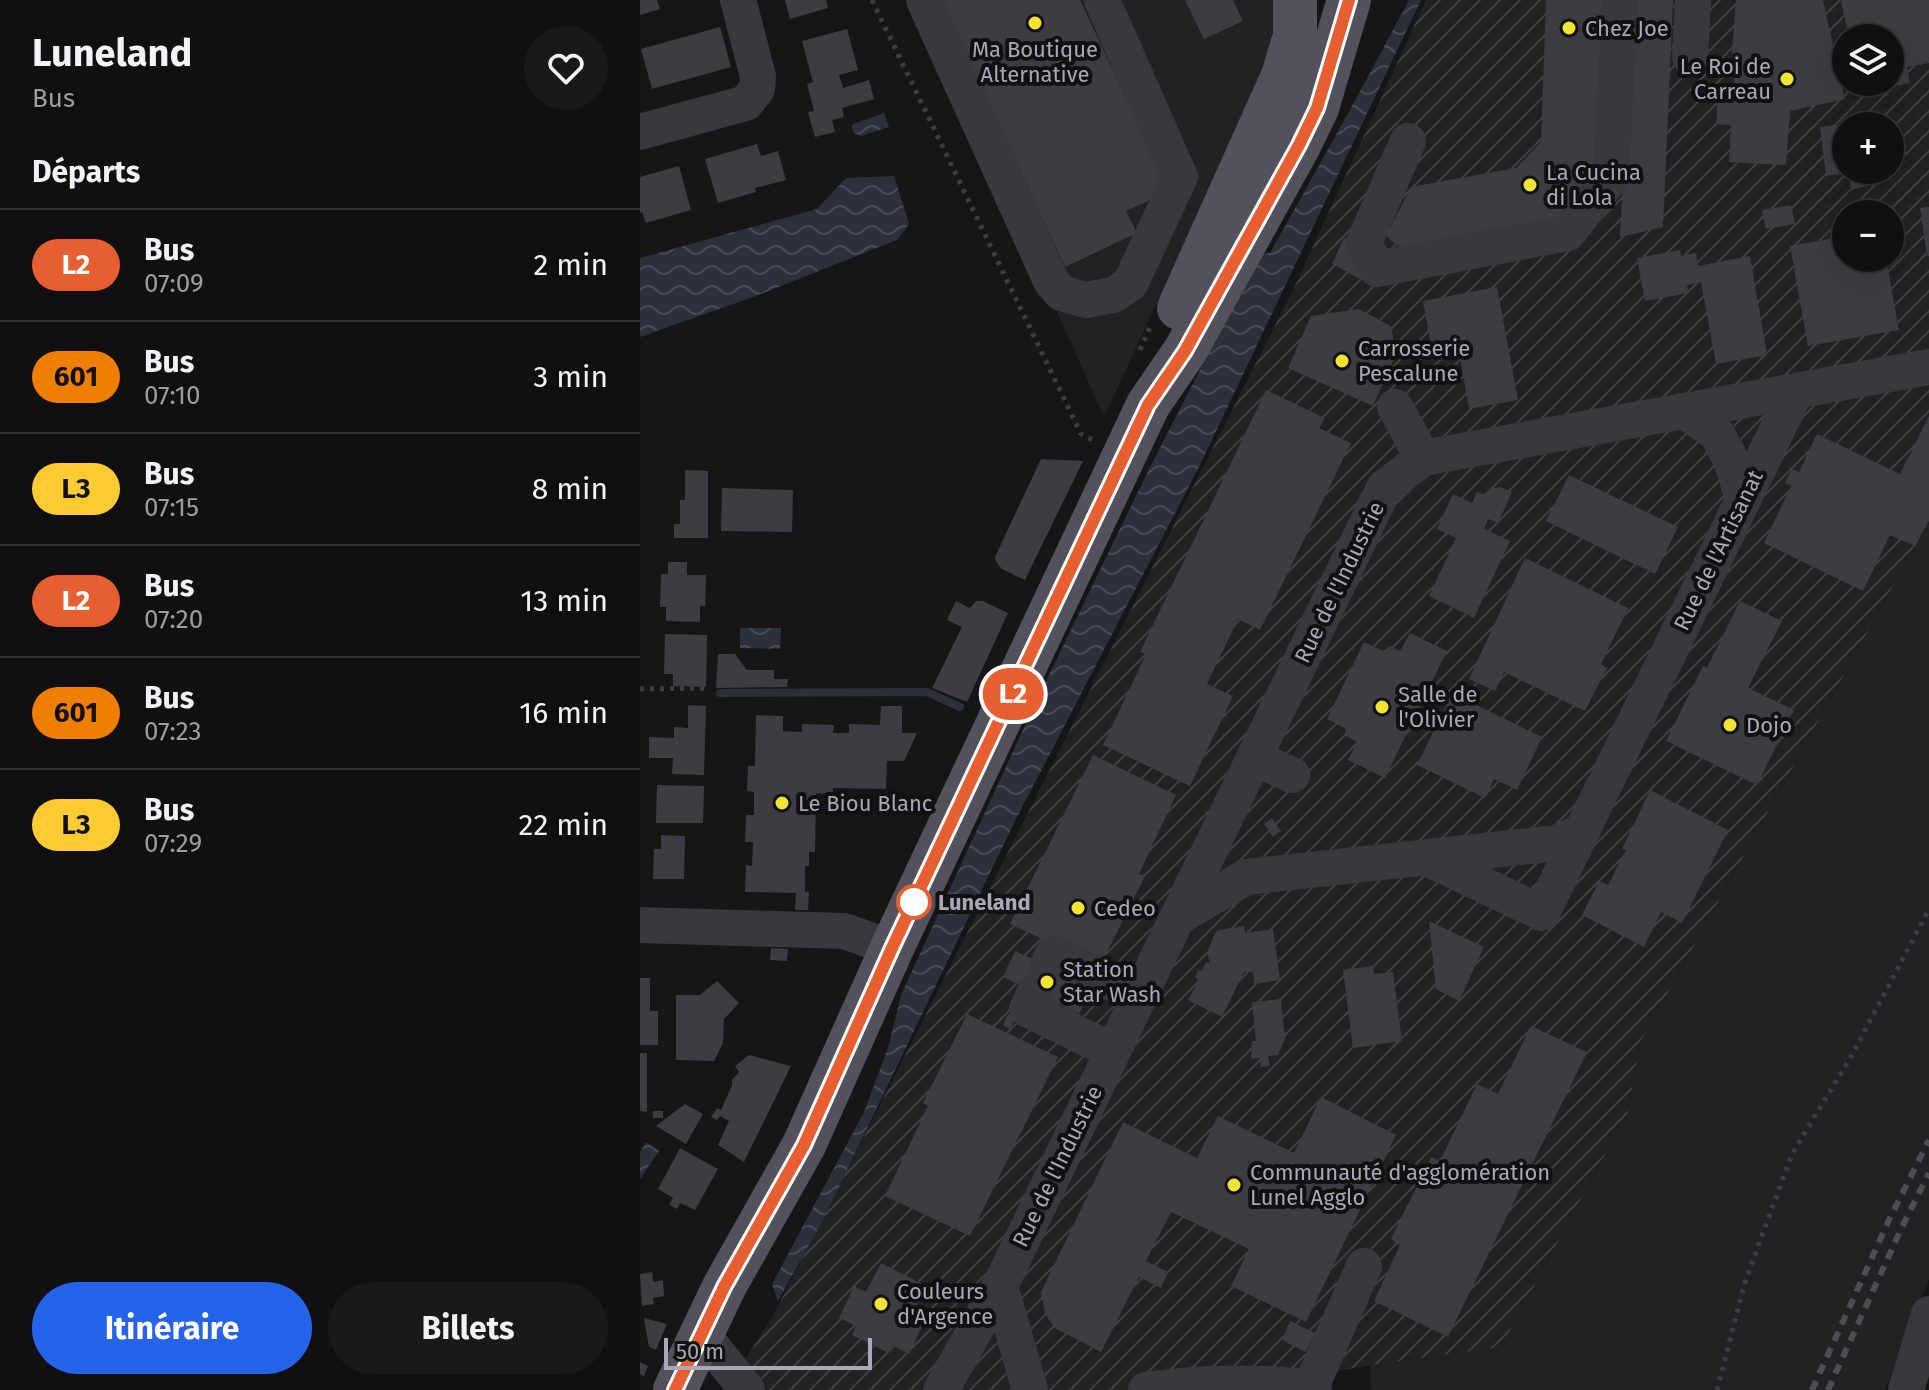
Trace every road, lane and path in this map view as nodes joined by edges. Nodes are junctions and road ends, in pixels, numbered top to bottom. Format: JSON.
{"nodes":[{"id":1,"x":738,"y":0,"type":"edge"},
{"id":2,"x":872,"y":0,"type":"edge"},
{"id":3,"x":924,"y":0,"type":"edge"},
{"id":4,"x":1102,"y":0,"type":"edge"},
{"id":5,"x":1295,"y":0,"type":"edge"},
{"id":6,"x":1349,"y":0,"type":"edge"},
{"id":7,"x":1620,"y":0,"type":"edge"},
{"id":8,"x":1693,"y":0,"type":"edge"},
{"id":9,"x":1690,"y":57,"type":"dead end"},
{"id":10,"x":640,"y":132,"type":"edge"},
{"id":11,"x":1408,"y":141,"type":"dead end"},
{"id":12,"x":1929,"y":367,"type":"edge"},
{"id":13,"x":1796,"y":391,"type":"junction"},
{"id":14,"x":1148,"y":405,"type":"junction"},
{"id":15,"x":1395,"y":407,"type":"dead end"},
{"id":16,"x":1685,"y":411,"type":"junction"},
{"id":17,"x":1124,"y":455,"type":"junction"},
{"id":18,"x":1423,"y":458,"type":"junction"},
{"id":19,"x":1743,"y":498,"type":"junction"},
{"id":20,"x":709,"y":688,"type":"dead end"},
{"id":21,"x":640,"y":689,"type":"edge"},
{"id":22,"x":1254,"y":758,"type":"junction"},
{"id":23,"x":1292,"y":775,"type":"dead end"},
{"id":24,"x":1219,"y":830,"type":"junction"},
{"id":25,"x":1582,"y":831,"type":"junction"},
{"id":26,"x":1427,"y":858,"type":"junction"},
{"id":27,"x":1246,"y":877,"type":"junction"},
{"id":28,"x":1929,"y":909,"type":"edge"},
{"id":29,"x":1177,"y":918,"type":"junction"},
{"id":30,"x":640,"y":925,"type":"edge"},
{"id":31,"x":892,"y":948,"type":"junction"},
{"id":32,"x":1139,"y":996,"type":"junction"},
{"id":33,"x":1113,"y":1051,"type":"junction"},
{"id":34,"x":1364,"y":1266,"type":"dead end"},
{"id":35,"x":1000,"y":1286,"type":"junction"},
{"id":36,"x":1929,"y":1314,"type":"edge"},
{"id":37,"x":702,"y":1334,"type":"junction"},
{"id":38,"x":1313,"y":1389,"type":"edge"},
{"id":39,"x":675,"y":1390,"type":"edge"},
{"id":40,"x":747,"y":1390,"type":"edge"},
{"id":41,"x":941,"y":1390,"type":"edge"},
{"id":42,"x":1030,"y":1390,"type":"edge"},
{"id":43,"x":1146,"y":1390,"type":"edge"},
{"id":44,"x":1717,"y":1390,"type":"edge"},
{"id":45,"x":1906,"y":1390,"type":"edge"}],
"edges":[{"from":1,"to":10,"type":"street"},
{"from":2,"to":17,"type":"path"},
{"from":3,"to":4,"type":"street"},
{"from":5,"to":14,"type":"main road"},
{"from":6,"to":14,"type":"main road"},
{"from":7,"to":11,"type":"street"},
{"from":8,"to":9,"type":"street"},
{"from":12,"to":13,"type":"street"},
{"from":13,"to":16,"type":"street","name":"Rue de l'Industrie"},
{"from":13,"to":19,"type":"street","name":"Rue de l'Artisanat"},
{"from":14,"to":17,"type":"main road"},
{"from":15,"to":18,"type":"street"},
{"from":16,"to":18,"type":"street","name":"Rue de l'Industrie"},
{"from":16,"to":19,"type":"street"},
{"from":17,"to":31,"type":"main road"},
{"from":18,"to":22,"type":"street","name":"Rue de l'Industrie"},
{"from":19,"to":25,"type":"street","name":"Rue de l'Artisanat"},
{"from":20,"to":21,"type":"path"},
{"from":22,"to":23,"type":"street"},
{"from":22,"to":24,"type":"street","name":"Rue de l'Industrie"},
{"from":24,"to":27,"type":"street"},
{"from":24,"to":29,"type":"street","name":"Rue de l'Industrie"},
{"from":25,"to":26,"type":"street"},
{"from":25,"to":26,"type":"street","name":"Rue de l'Artisanat"},
{"from":26,"to":27,"type":"street"},
{"from":27,"to":29,"type":"street"},
{"from":28,"to":44,"type":"path"},
{"from":29,"to":32,"type":"street","name":"Rue de l'Industrie"},
{"from":30,"to":31,"type":"street"},
{"from":31,"to":37,"type":"main road"},
{"from":32,"to":33,"type":"street","name":"Rue de l'Industrie"},
{"from":32,"to":33,"type":"street"},
{"from":33,"to":35,"type":"street","name":"Rue de l'Industrie"},
{"from":34,"to":38,"type":"street"},
{"from":35,"to":41,"type":"street","name":"Rue de l'Industrie"},
{"from":35,"to":42,"type":"street"},
{"from":36,"to":45,"type":"street"},
{"from":37,"to":39,"type":"main road"},
{"from":37,"to":40,"type":"street"},
{"from":38,"to":43,"type":"street"}]}
